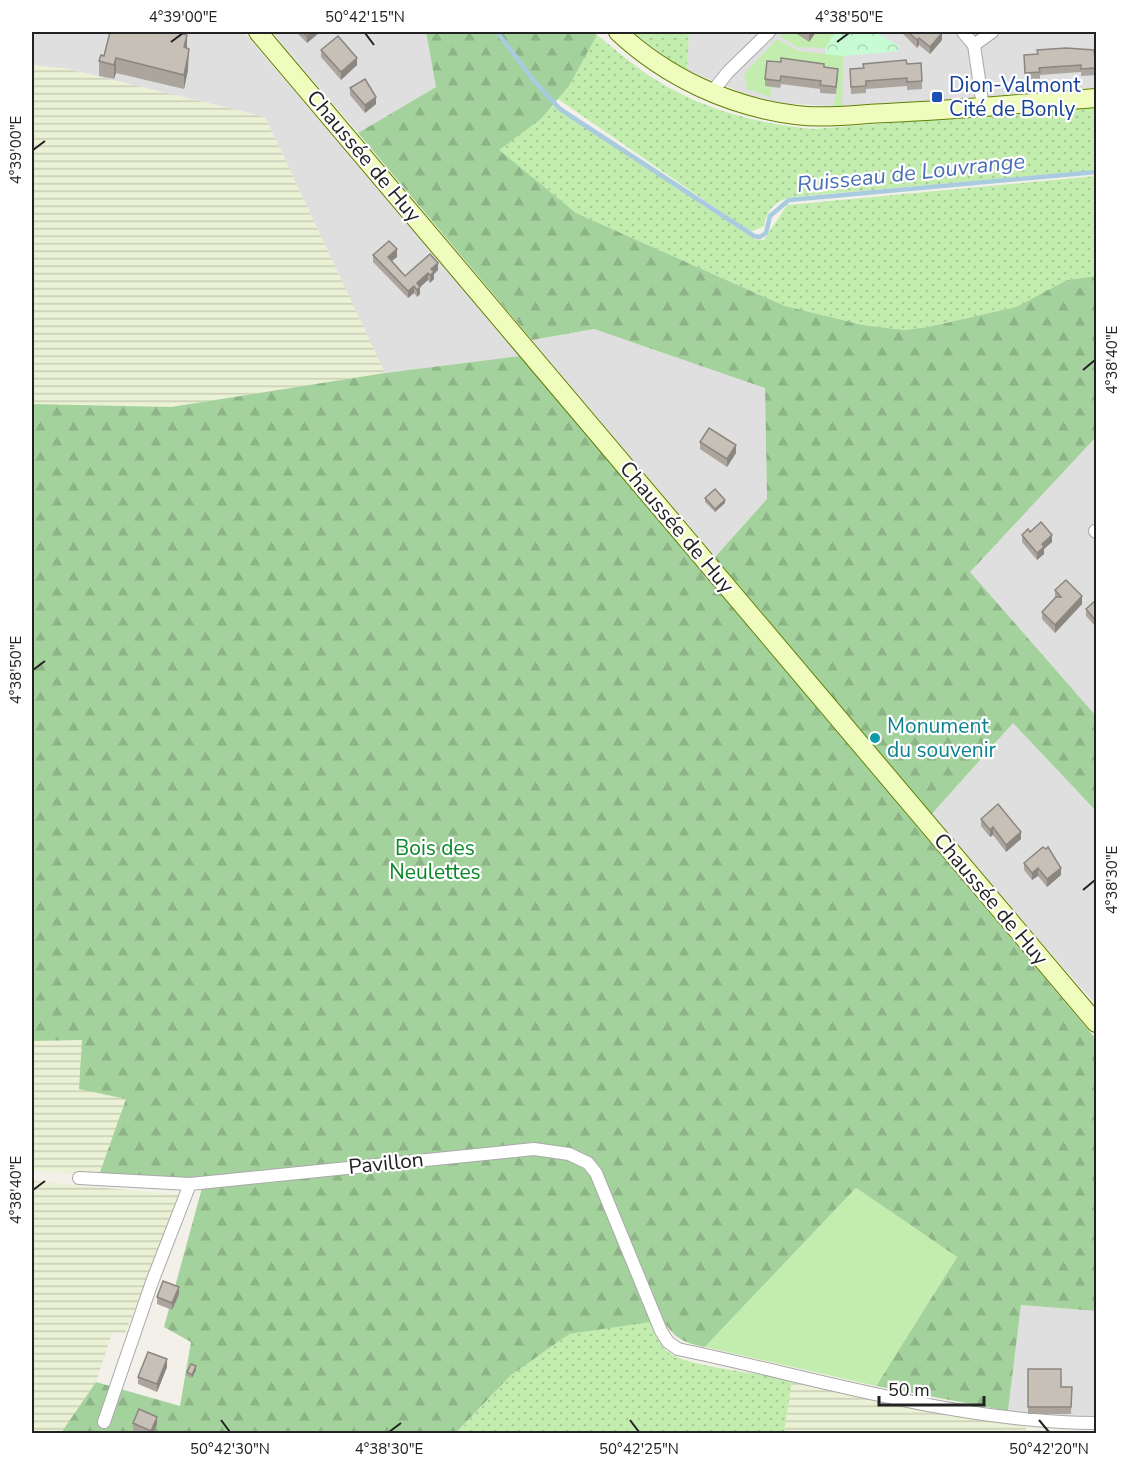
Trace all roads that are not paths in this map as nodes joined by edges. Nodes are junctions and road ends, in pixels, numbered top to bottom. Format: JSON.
{"nodes":[{"id":1,"x":258,"y":32,"type":"edge"},
{"id":2,"x":618,"y":32,"type":"edge"},
{"id":3,"x":769,"y":32,"type":"edge"},
{"id":4,"x":963,"y":32,"type":"edge"},
{"id":5,"x":992,"y":32,"type":"edge"},
{"id":6,"x":974,"y":45,"type":"junction"},
{"id":7,"x":712,"y":92,"type":"junction"},
{"id":8,"x":1096,"y":98,"type":"edge"},
{"id":9,"x":983,"y":106,"type":"junction"},
{"id":10,"x":1096,"y":1023,"type":"edge"},
{"id":11,"x":79,"y":1178,"type":"dead end"},
{"id":12,"x":190,"y":1184,"type":"junction"},
{"id":13,"x":104,"y":1422,"type":"dead end"},
{"id":14,"x":1096,"y":1423,"type":"edge"}],
"edges":[{"from":1,"to":10,"type":"main road","name":"Chaussée de Huy"},
{"from":2,"to":7,"type":"main road"},
{"from":3,"to":7,"type":"street"},
{"from":4,"to":6,"type":"street"},
{"from":5,"to":6,"type":"street"},
{"from":6,"to":9,"type":"street"},
{"from":7,"to":9,"type":"main road"},
{"from":8,"to":9,"type":"main road"},
{"from":11,"to":12,"type":"street","name":"Pavillon"},
{"from":12,"to":13,"type":"street"},
{"from":12,"to":14,"type":"street","name":"Pavillon"}]}
